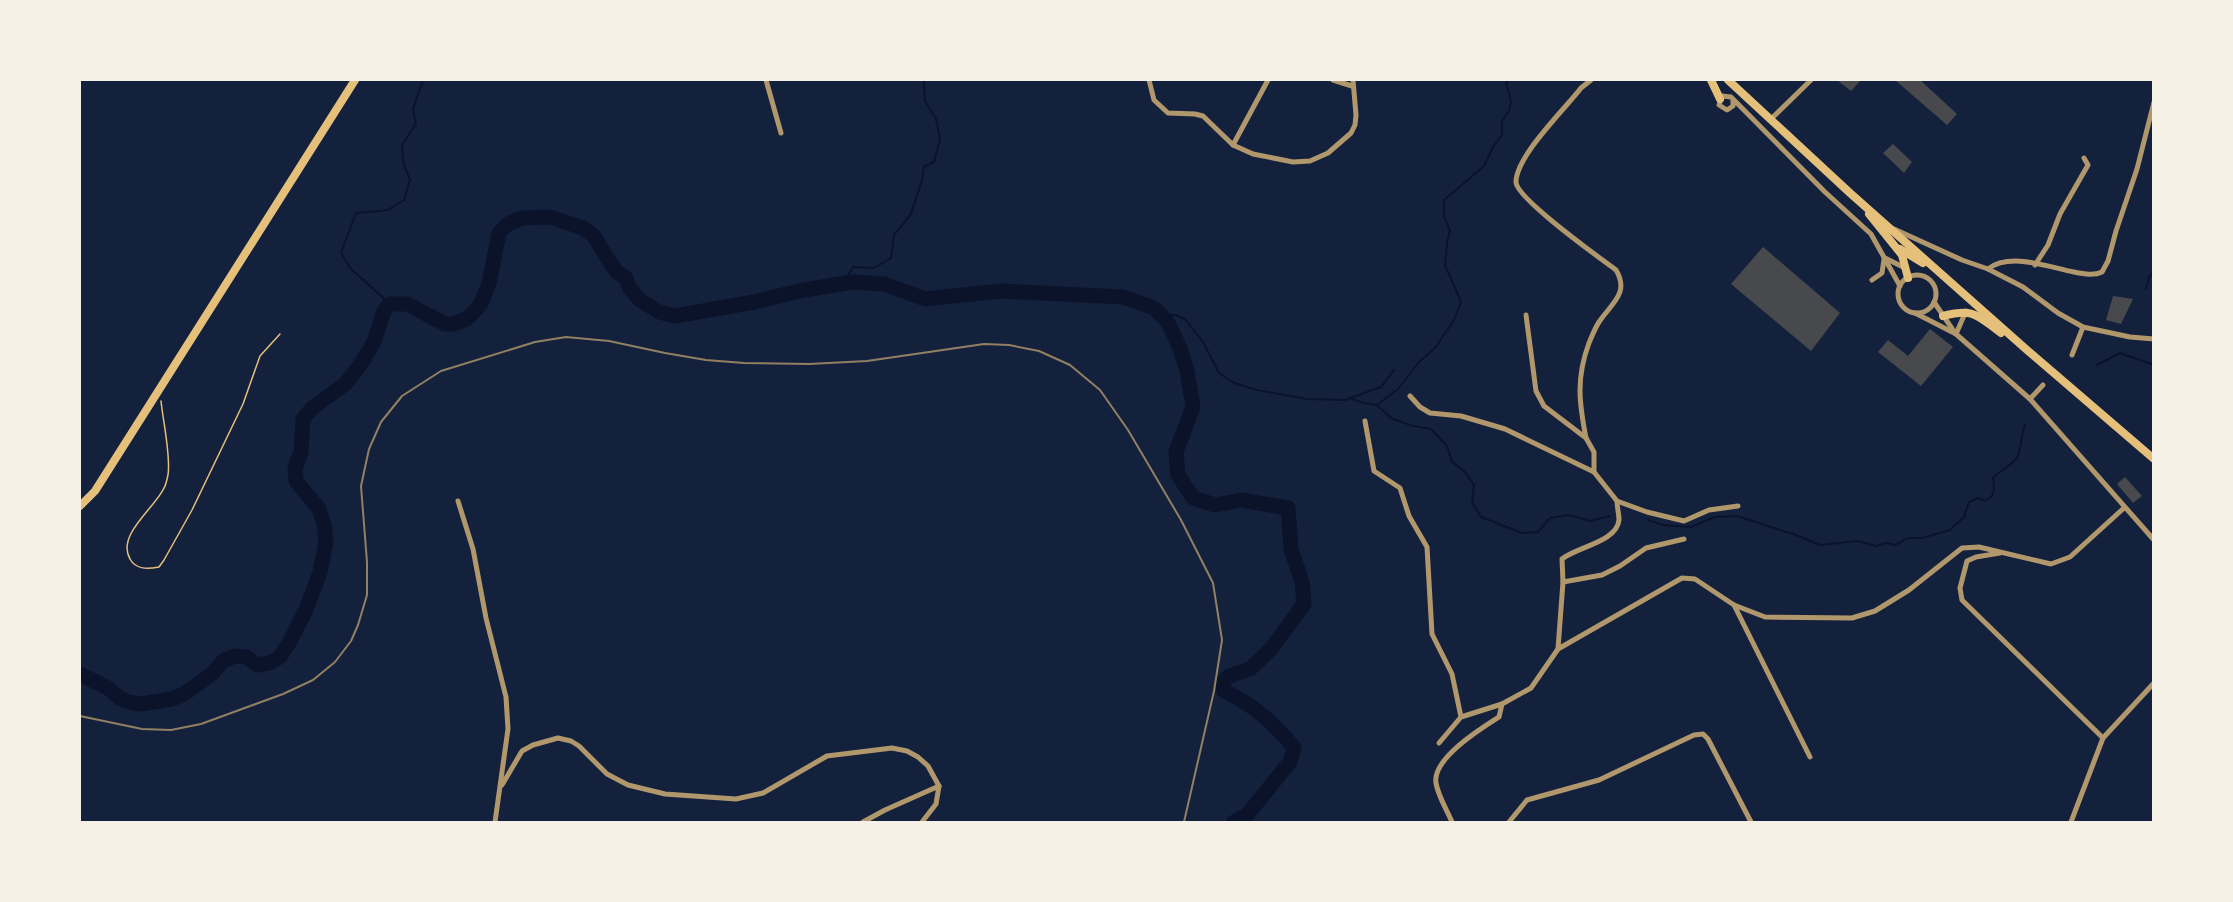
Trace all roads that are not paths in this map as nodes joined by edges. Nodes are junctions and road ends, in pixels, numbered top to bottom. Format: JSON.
{"nodes":[{"id":1,"x":356,"y":80,"type":"edge"},
{"id":2,"x":766,"y":80,"type":"edge"},
{"id":3,"x":1149,"y":80,"type":"edge"},
{"id":4,"x":1268,"y":80,"type":"edge"},
{"id":5,"x":1333,"y":80,"type":"edge"},
{"id":6,"x":1353,"y":80,"type":"edge"},
{"id":7,"x":1591,"y":80,"type":"edge"},
{"id":8,"x":1711,"y":80,"type":"edge"},
{"id":9,"x":1728,"y":80,"type":"edge"},
{"id":10,"x":1811,"y":80,"type":"edge"},
{"id":11,"x":1352,"y":87,"type":"junction"},
{"id":12,"x":1720,"y":99,"type":"junction"},
{"id":13,"x":1733,"y":100,"type":"junction"},
{"id":14,"x":2154,"y":102,"type":"edge"},
{"id":15,"x":1730,"y":108,"type":"junction"},
{"id":16,"x":1745,"y":112,"type":"junction"},
{"id":17,"x":1771,"y":119,"type":"junction"},
{"id":18,"x":781,"y":133,"type":"dead end"},
{"id":19,"x":1233,"y":145,"type":"junction"},
{"id":20,"x":2084,"y":158,"type":"dead end"},
{"id":21,"x":1850,"y":193,"type":"junction"},
{"id":22,"x":1889,"y":227,"type":"junction"},
{"id":23,"x":1896,"y":247,"type":"junction"},
{"id":24,"x":1885,"y":258,"type":"junction"},
{"id":25,"x":2035,"y":265,"type":"junction"},
{"id":26,"x":1905,"y":268,"type":"junction"},
{"id":27,"x":1988,"y":269,"type":"junction"},
{"id":28,"x":1937,"y":270,"type":"junction"},
{"id":29,"x":1908,"y":278,"type":"junction"},
{"id":30,"x":1872,"y":280,"type":"dead end"},
{"id":31,"x":1900,"y":286,"type":"junction"},
{"id":32,"x":1934,"y":302,"type":"junction"},
{"id":33,"x":1966,"y":311,"type":"junction"},
{"id":34,"x":1915,"y":313,"type":"junction"},
{"id":35,"x":1526,"y":315,"type":"dead end"},
{"id":36,"x":1943,"y":316,"type":"junction"},
{"id":37,"x":2083,"y":327,"type":"junction"},
{"id":38,"x":1956,"y":334,"type":"junction"},
{"id":39,"x":2154,"y":339,"type":"edge"},
{"id":40,"x":2026,"y":350,"type":"junction"},
{"id":41,"x":2072,"y":355,"type":"dead end"},
{"id":42,"x":2043,"y":385,"type":"dead end"},
{"id":43,"x":1410,"y":396,"type":"dead end"},
{"id":44,"x":2030,"y":399,"type":"junction"},
{"id":45,"x":1365,"y":421,"type":"dead end"},
{"id":46,"x":1586,"y":438,"type":"junction"},
{"id":47,"x":2154,"y":459,"type":"edge"},
{"id":48,"x":1594,"y":472,"type":"junction"},
{"id":49,"x":458,"y":501,"type":"dead end"},
{"id":50,"x":1617,"y":501,"type":"junction"},
{"id":51,"x":80,"y":506,"type":"edge"},
{"id":52,"x":1738,"y":506,"type":"dead end"},
{"id":53,"x":2124,"y":508,"type":"junction"},
{"id":54,"x":1684,"y":539,"type":"dead end"},
{"id":55,"x":2154,"y":540,"type":"edge"},
{"id":56,"x":2004,"y":552,"type":"junction"},
{"id":57,"x":1563,"y":582,"type":"junction"},
{"id":58,"x":1734,"y":605,"type":"junction"},
{"id":59,"x":1558,"y":649,"type":"junction"},
{"id":60,"x":2154,"y":683,"type":"edge"},
{"id":61,"x":1502,"y":704,"type":"junction"},
{"id":62,"x":1461,"y":717,"type":"junction"},
{"id":63,"x":2103,"y":738,"type":"junction"},
{"id":64,"x":1439,"y":742,"type":"dead end"},
{"id":65,"x":1810,"y":757,"type":"dead end"},
{"id":66,"x":502,"y":785,"type":"junction"},
{"id":67,"x":939,"y":786,"type":"junction"},
{"id":68,"x":495,"y":822,"type":"edge"},
{"id":69,"x":863,"y":822,"type":"edge"},
{"id":70,"x":922,"y":822,"type":"edge"},
{"id":71,"x":1452,"y":822,"type":"edge"},
{"id":72,"x":1509,"y":822,"type":"edge"},
{"id":73,"x":1751,"y":822,"type":"edge"},
{"id":74,"x":2071,"y":822,"type":"edge"}],
"edges":[{"from":1,"to":51,"type":"main road"},
{"from":2,"to":18,"type":"street"},
{"from":3,"to":19,"type":"street"},
{"from":4,"to":19,"type":"street"},
{"from":5,"to":11,"type":"street"},
{"from":6,"to":11,"type":"street"},
{"from":7,"to":46,"type":"street"},
{"from":8,"to":12,"type":"main road"},
{"from":9,"to":17,"type":"main road"},
{"from":10,"to":17,"type":"street"},
{"from":11,"to":19,"type":"street"},
{"from":12,"to":13,"type":"street"},
{"from":12,"to":15,"type":"street"},
{"from":13,"to":15,"type":"street"},
{"from":13,"to":16,"type":"street"},
{"from":14,"to":25,"type":"street"},
{"from":15,"to":16,"type":"street"},
{"from":16,"to":24,"type":"street"},
{"from":17,"to":21,"type":"main road"},
{"from":20,"to":25,"type":"street"},
{"from":21,"to":22,"type":"main road"},
{"from":21,"to":23,"type":"main road"},
{"from":22,"to":27,"type":"street"},
{"from":22,"to":28,"type":"main road"},
{"from":23,"to":26,"type":"main road"},
{"from":23,"to":28,"type":"main road"},
{"from":24,"to":26,"type":"street"},
{"from":24,"to":30,"type":"street"},
{"from":24,"to":31,"type":"street"},
{"from":25,"to":27,"type":"street"},
{"from":26,"to":29,"type":"main road"},
{"from":27,"to":37,"type":"street"},
{"from":28,"to":40,"type":"main road"},
{"from":29,"to":31,"type":"street"},
{"from":29,"to":32,"type":"street"},
{"from":31,"to":34,"type":"street"},
{"from":32,"to":34,"type":"street"},
{"from":32,"to":36,"type":"street"},
{"from":33,"to":36,"type":"main road"},
{"from":33,"to":38,"type":"street"},
{"from":33,"to":40,"type":"main road"},
{"from":34,"to":38,"type":"street"},
{"from":35,"to":46,"type":"street"},
{"from":36,"to":38,"type":"street"},
{"from":37,"to":39,"type":"street"},
{"from":37,"to":41,"type":"street"},
{"from":38,"to":44,"type":"street"},
{"from":40,"to":47,"type":"main road"},
{"from":42,"to":44,"type":"street"},
{"from":43,"to":48,"type":"street"},
{"from":44,"to":53,"type":"street"},
{"from":45,"to":62,"type":"street"},
{"from":46,"to":48,"type":"street"},
{"from":48,"to":50,"type":"street"},
{"from":49,"to":66,"type":"street"},
{"from":50,"to":52,"type":"street"},
{"from":50,"to":57,"type":"street"},
{"from":53,"to":55,"type":"street"},
{"from":53,"to":56,"type":"street"},
{"from":54,"to":57,"type":"street"},
{"from":56,"to":58,"type":"street"},
{"from":56,"to":63,"type":"street"},
{"from":57,"to":59,"type":"street"},
{"from":58,"to":59,"type":"street"},
{"from":58,"to":65,"type":"street"},
{"from":59,"to":61,"type":"street"},
{"from":60,"to":63,"type":"street"},
{"from":61,"to":62,"type":"street"},
{"from":61,"to":71,"type":"street"},
{"from":62,"to":64,"type":"street"},
{"from":63,"to":74,"type":"street"},
{"from":66,"to":67,"type":"street"},
{"from":66,"to":68,"type":"street"},
{"from":67,"to":69,"type":"street"},
{"from":67,"to":70,"type":"street"},
{"from":72,"to":73,"type":"street"}]}
